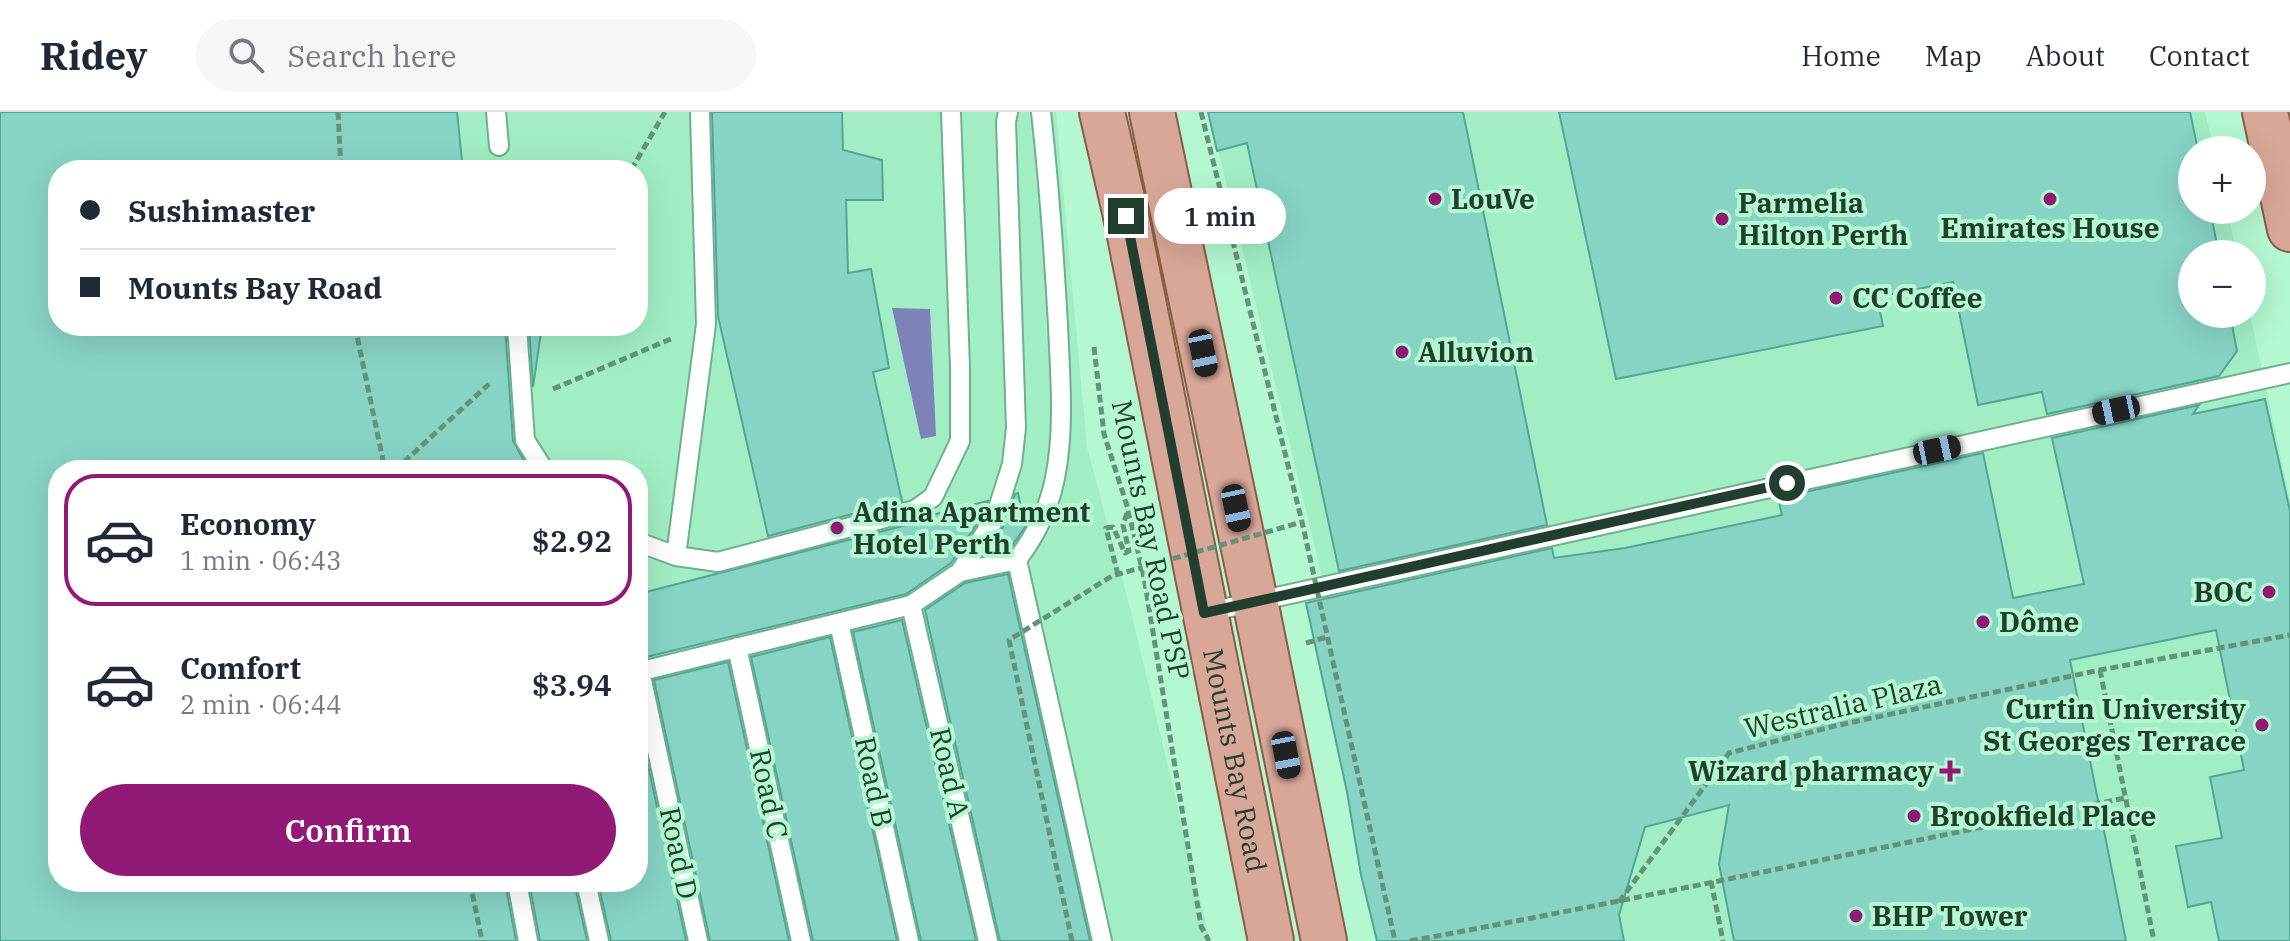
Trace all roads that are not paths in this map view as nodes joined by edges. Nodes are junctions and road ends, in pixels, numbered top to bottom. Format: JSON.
{"nodes":[{"id":1,"x":496,"y":112,"type":"edge"},
{"id":2,"x":700,"y":112,"type":"edge"},
{"id":3,"x":951,"y":112,"type":"edge"},
{"id":4,"x":1008,"y":112,"type":"edge"},
{"id":5,"x":1041,"y":112,"type":"edge"},
{"id":6,"x":1102,"y":112,"type":"edge"},
{"id":7,"x":1152,"y":112,"type":"edge"},
{"id":8,"x":2265,"y":112,"type":"edge"},
{"id":9,"x":499,"y":146,"type":"dead end"},
{"id":10,"x":2290,"y":229,"type":"edge"},
{"id":11,"x":518,"y":336,"type":"edge"},
{"id":12,"x":2290,"y":373,"type":"edge"},
{"id":13,"x":538,"y":460,"type":"edge"},
{"id":14,"x":648,"y":546,"type":"edge"},
{"id":15,"x":676,"y":556,"type":"junction"},
{"id":16,"x":1017,"y":560,"type":"junction"},
{"id":17,"x":960,"y":572,"type":"junction"},
{"id":18,"x":1255,"y":601,"type":"junction"},
{"id":19,"x":911,"y":605,"type":"junction"},
{"id":20,"x":1204,"y":613,"type":"junction"},
{"id":21,"x":839,"y":623,"type":"junction"},
{"id":22,"x":737,"y":647,"type":"junction"},
{"id":23,"x":648,"y":670,"type":"edge"},
{"id":24,"x":648,"y":713,"type":"edge"},
{"id":25,"x":519,"y":892,"type":"edge"},
{"id":26,"x":588,"y":892,"type":"edge"},
{"id":27,"x":528,"y":941,"type":"edge"},
{"id":28,"x":599,"y":941,"type":"edge"},
{"id":29,"x":698,"y":941,"type":"edge"},
{"id":30,"x":801,"y":941,"type":"edge"},
{"id":31,"x":909,"y":941,"type":"edge"},
{"id":32,"x":988,"y":941,"type":"edge"},
{"id":33,"x":1102,"y":941,"type":"edge"},
{"id":34,"x":1271,"y":941,"type":"edge"},
{"id":35,"x":1324,"y":941,"type":"edge"}],
"edges":[{"from":1,"to":9,"type":"lane"},
{"from":2,"to":15,"type":"lane"},
{"from":3,"to":15,"type":"lane"},
{"from":4,"to":17,"type":"lane"},
{"from":5,"to":16,"type":"lane"},
{"from":6,"to":20,"type":"main road","name":"Mounts Bay Road"},
{"from":7,"to":18,"type":"main road","name":"Mounts Bay Road"},
{"from":8,"to":10,"type":"main road"},
{"from":11,"to":13,"type":"lane"},
{"from":12,"to":18,"type":"lane"},
{"from":14,"to":15,"type":"lane"},
{"from":16,"to":17,"type":"lane"},
{"from":16,"to":33,"type":"lane"},
{"from":17,"to":19,"type":"lane"},
{"from":18,"to":20,"type":"lane"},
{"from":18,"to":35,"type":"main road","name":"Mounts Bay Road"},
{"from":19,"to":21,"type":"lane"},
{"from":19,"to":32,"type":"lane","name":"Road A"},
{"from":20,"to":34,"type":"main road","name":"Mounts Bay Road"},
{"from":21,"to":22,"type":"lane"},
{"from":21,"to":31,"type":"lane","name":"Road B"},
{"from":22,"to":23,"type":"lane"},
{"from":22,"to":30,"type":"lane","name":"Road C"},
{"from":24,"to":29,"type":"lane","name":"Road D"},
{"from":25,"to":27,"type":"lane"},
{"from":26,"to":28,"type":"lane"}]}
